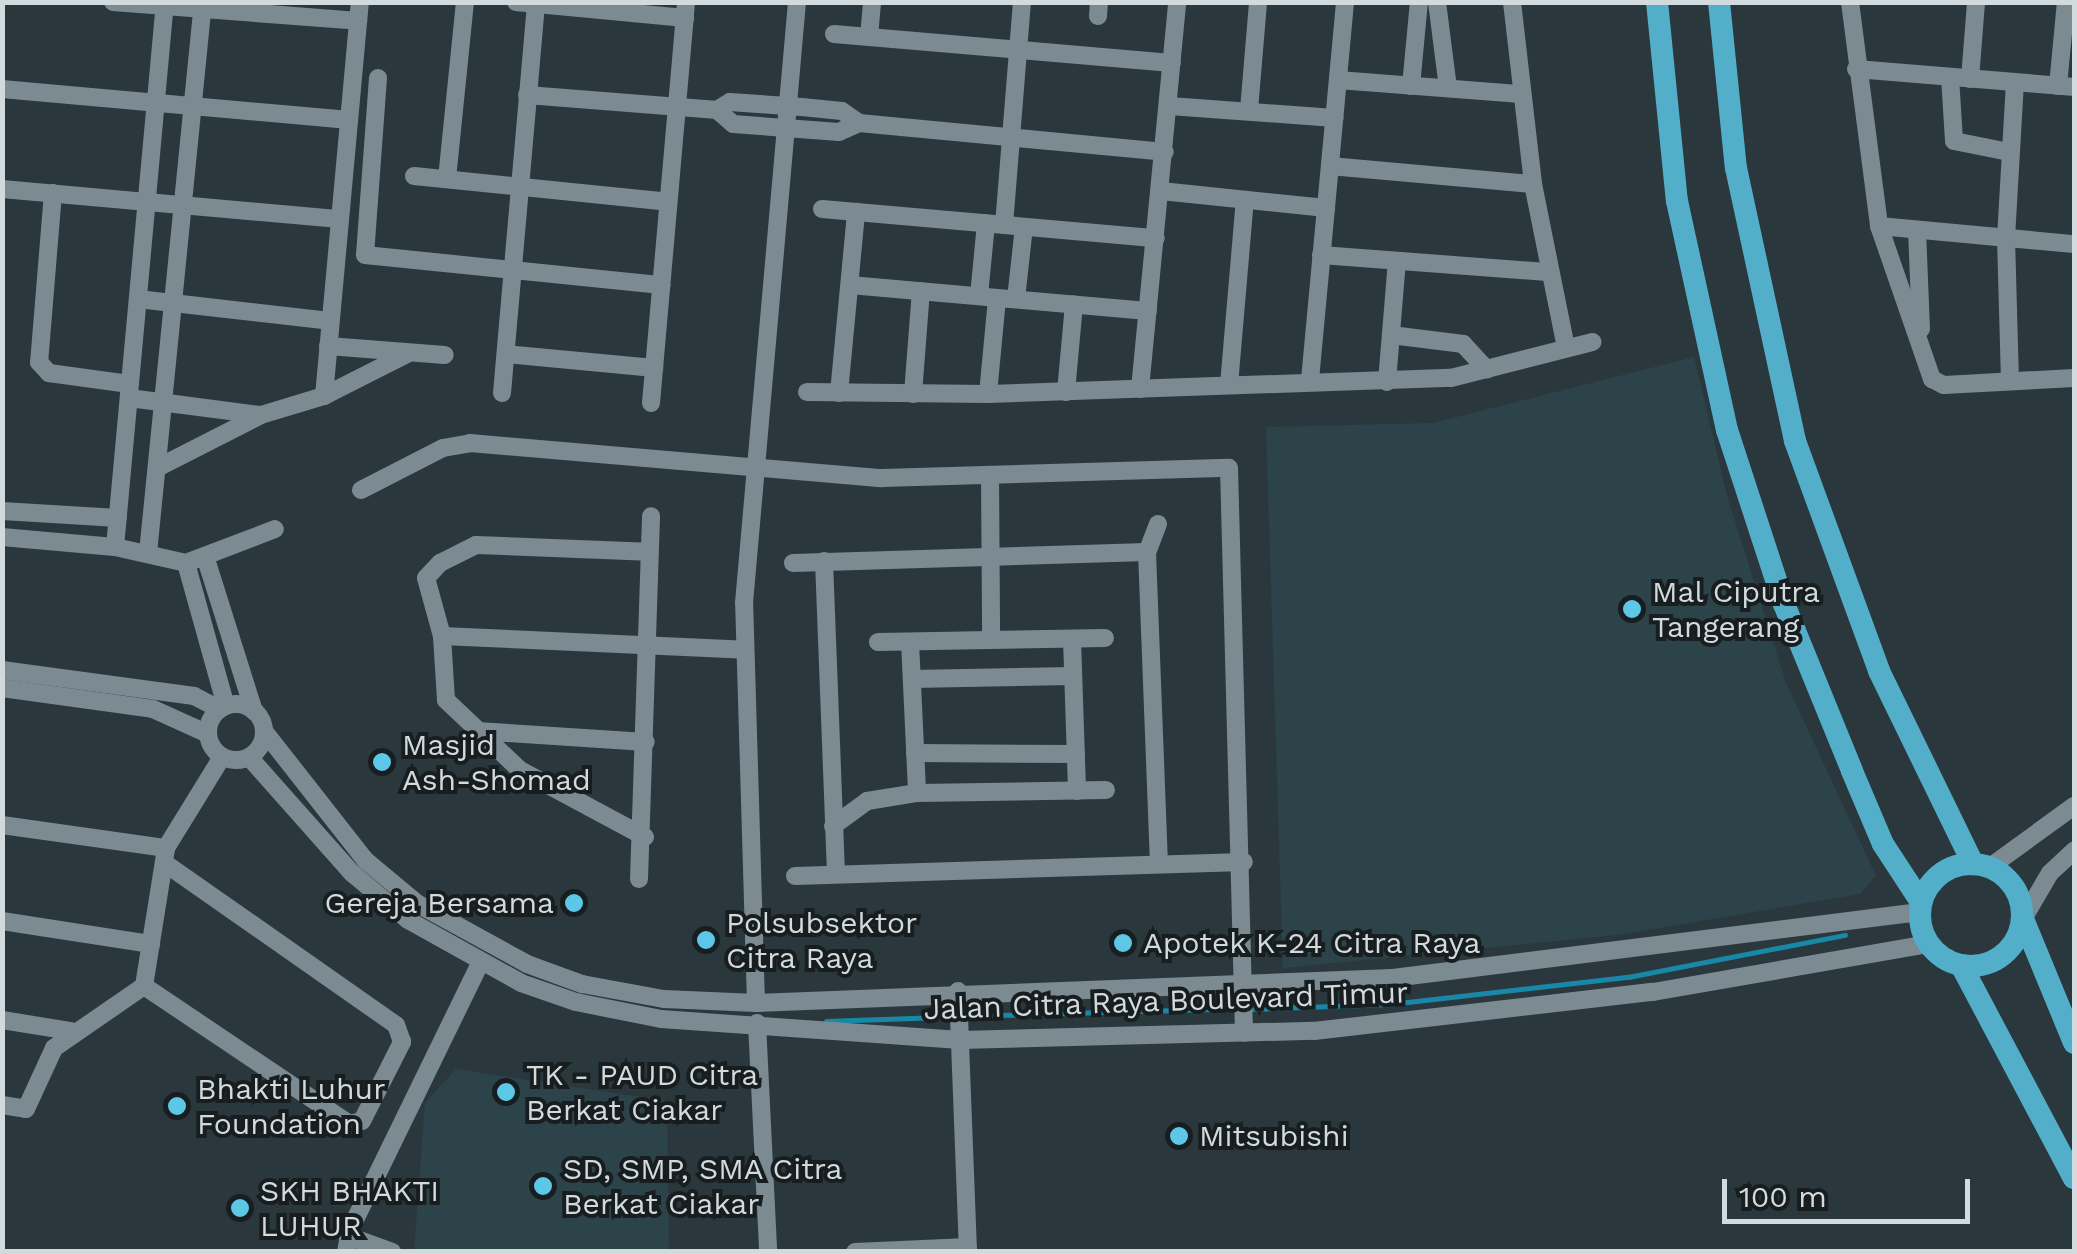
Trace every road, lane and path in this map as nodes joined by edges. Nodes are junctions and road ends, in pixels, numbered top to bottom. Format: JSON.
{"nodes":[{"id":1,"x":113,"y":2,"type":"edge"},
{"id":2,"x":465,"y":2,"type":"edge"},
{"id":3,"x":796,"y":2,"type":"edge"},
{"id":4,"x":872,"y":2,"type":"edge"},
{"id":5,"x":1022,"y":2,"type":"edge"},
{"id":6,"x":1177,"y":2,"type":"edge"},
{"id":7,"x":1258,"y":2,"type":"edge"},
{"id":8,"x":1345,"y":2,"type":"edge"},
{"id":9,"x":1419,"y":2,"type":"edge"},
{"id":10,"x":1437,"y":2,"type":"edge"},
{"id":11,"x":1512,"y":2,"type":"edge"},
{"id":12,"x":1657,"y":2,"type":"edge"},
{"id":13,"x":1719,"y":2,"type":"edge"},
{"id":14,"x":1850,"y":2,"type":"edge"},
{"id":15,"x":1976,"y":2,"type":"edge"},
{"id":16,"x":2066,"y":2,"type":"edge"},
{"id":17,"x":529,"y":3,"type":"edge"},
{"id":18,"x":165,"y":5,"type":"edge"},
{"id":19,"x":203,"y":6,"type":"edge"},
{"id":20,"x":685,"y":10,"type":"edge"},
{"id":21,"x":359,"y":12,"type":"edge"},
{"id":22,"x":834,"y":34,"type":"dead end"},
{"id":23,"x":868,"y":37,"type":"junction"},
{"id":24,"x":1020,"y":50,"type":"junction"},
{"id":25,"x":1172,"y":63,"type":"junction"},
{"id":26,"x":1856,"y":69,"type":"junction"},
{"id":27,"x":1950,"y":77,"type":"junction"},
{"id":28,"x":378,"y":78,"type":"dead end"},
{"id":29,"x":1970,"y":78,"type":"junction"},
{"id":30,"x":1338,"y":80,"type":"junction"},
{"id":31,"x":2015,"y":82,"type":"junction"},
{"id":32,"x":1411,"y":86,"type":"junction"},
{"id":33,"x":2066,"y":87,"type":"edge"},
{"id":34,"x":1448,"y":88,"type":"junction"},
{"id":35,"x":2,"y":90,"type":"edge"},
{"id":36,"x":1521,"y":94,"type":"junction"},
{"id":37,"x":528,"y":95,"type":"junction"},
{"id":38,"x":157,"y":104,"type":"junction"},
{"id":39,"x":193,"y":106,"type":"junction"},
{"id":40,"x":795,"y":106,"type":"junction"},
{"id":41,"x":1170,"y":106,"type":"junction"},
{"id":42,"x":676,"y":108,"type":"junction"},
{"id":43,"x":717,"y":110,"type":"junction"},
{"id":44,"x":1249,"y":110,"type":"junction"},
{"id":45,"x":1335,"y":118,"type":"junction"},
{"id":46,"x":347,"y":120,"type":"junction"},
{"id":47,"x":859,"y":123,"type":"junction"},
{"id":48,"x":794,"y":130,"type":"junction"},
{"id":49,"x":1012,"y":138,"type":"junction"},
{"id":50,"x":1165,"y":152,"type":"junction"},
{"id":51,"x":2009,"y":152,"type":"junction"},
{"id":52,"x":1330,"y":166,"type":"junction"},
{"id":53,"x":414,"y":176,"type":"dead end"},
{"id":54,"x":447,"y":179,"type":"junction"},
{"id":55,"x":1533,"y":184,"type":"junction"},
{"id":56,"x":520,"y":186,"type":"junction"},
{"id":57,"x":2,"y":188,"type":"edge"},
{"id":58,"x":1161,"y":191,"type":"junction"},
{"id":59,"x":52,"y":194,"type":"junction"},
{"id":60,"x":1245,"y":200,"type":"junction"},
{"id":61,"x":147,"y":201,"type":"junction"},
{"id":62,"x":668,"y":202,"type":"junction"},
{"id":63,"x":184,"y":205,"type":"junction"},
{"id":64,"x":1326,"y":208,"type":"junction"},
{"id":65,"x":822,"y":209,"type":"dead end"},
{"id":66,"x":856,"y":212,"type":"junction"},
{"id":67,"x":340,"y":218,"type":"junction"},
{"id":68,"x":995,"y":224,"type":"junction"},
{"id":69,"x":1024,"y":226,"type":"junction"},
{"id":70,"x":1879,"y":226,"type":"junction"},
{"id":71,"x":1917,"y":230,"type":"junction"},
{"id":72,"x":1156,"y":238,"type":"junction"},
{"id":73,"x":2006,"y":238,"type":"junction"},
{"id":74,"x":2074,"y":244,"type":"edge"},
{"id":75,"x":1322,"y":255,"type":"junction"},
{"id":76,"x":1396,"y":260,"type":"junction"},
{"id":77,"x":513,"y":270,"type":"junction"},
{"id":78,"x":1547,"y":272,"type":"junction"},
{"id":79,"x":661,"y":285,"type":"junction"},
{"id":80,"x":850,"y":285,"type":"junction"},
{"id":81,"x":921,"y":291,"type":"junction"},
{"id":82,"x":997,"y":298,"type":"junction"},
{"id":83,"x":138,"y":299,"type":"junction"},
{"id":84,"x":173,"y":304,"type":"junction"},
{"id":85,"x":1074,"y":304,"type":"junction"},
{"id":86,"x":1148,"y":310,"type":"junction"},
{"id":87,"x":330,"y":320,"type":"junction"},
{"id":88,"x":1391,"y":335,"type":"junction"},
{"id":89,"x":1922,"y":337,"type":"junction"},
{"id":90,"x":1592,"y":342,"type":"dead end"},
{"id":91,"x":328,"y":346,"type":"junction"},
{"id":92,"x":1566,"y":346,"type":"junction"},
{"id":93,"x":408,"y":354,"type":"junction"},
{"id":94,"x":506,"y":354,"type":"junction"},
{"id":95,"x":445,"y":356,"type":"dead end"},
{"id":96,"x":654,"y":368,"type":"junction"},
{"id":97,"x":1487,"y":370,"type":"junction"},
{"id":98,"x":2074,"y":378,"type":"edge"},
{"id":99,"x":1310,"y":380,"type":"junction"},
{"id":100,"x":2010,"y":381,"type":"junction"},
{"id":101,"x":1386,"y":382,"type":"junction"},
{"id":102,"x":1229,"y":385,"type":"junction"},
{"id":103,"x":1140,"y":389,"type":"junction"},
{"id":104,"x":129,"y":391,"type":"junction"},
{"id":105,"x":807,"y":392,"type":"dead end"},
{"id":106,"x":1066,"y":392,"type":"junction"},
{"id":107,"x":502,"y":393,"type":"dead end"},
{"id":108,"x":839,"y":394,"type":"junction"},
{"id":109,"x":913,"y":394,"type":"junction"},
{"id":110,"x":988,"y":394,"type":"junction"},
{"id":111,"x":324,"y":396,"type":"junction"},
{"id":112,"x":164,"y":402,"type":"junction"},
{"id":113,"x":652,"y":403,"type":"dead end"},
{"id":114,"x":261,"y":415,"type":"junction"},
{"id":115,"x":159,"y":467,"type":"junction"},
{"id":116,"x":752,"y":469,"type":"junction"},
{"id":117,"x":990,"y":476,"type":"junction"},
{"id":118,"x":361,"y":490,"type":"dead end"},
{"id":119,"x":2,"y":511,"type":"edge"},
{"id":120,"x":651,"y":516,"type":"dead end"},
{"id":121,"x":118,"y":518,"type":"junction"},
{"id":122,"x":1158,"y":524,"type":"dead end"},
{"id":123,"x":275,"y":529,"type":"dead end"},
{"id":124,"x":2,"y":537,"type":"edge"},
{"id":125,"x":115,"y":547,"type":"junction"},
{"id":126,"x":647,"y":552,"type":"junction"},
{"id":127,"x":1146,"y":552,"type":"junction"},
{"id":128,"x":148,"y":553,"type":"junction"},
{"id":129,"x":989,"y":553,"type":"junction"},
{"id":130,"x":206,"y":556,"type":"junction"},
{"id":131,"x":824,"y":562,"type":"junction"},
{"id":132,"x":186,"y":563,"type":"junction"},
{"id":133,"x":793,"y":563,"type":"dead end"},
{"id":134,"x":442,"y":636,"type":"junction"},
{"id":135,"x":992,"y":637,"type":"junction"},
{"id":136,"x":1072,"y":638,"type":"junction"},
{"id":137,"x":1105,"y":638,"type":"dead end"},
{"id":138,"x":878,"y":642,"type":"dead end"},
{"id":139,"x":910,"y":642,"type":"junction"},
{"id":140,"x":645,"y":647,"type":"junction"},
{"id":141,"x":745,"y":650,"type":"junction"},
{"id":142,"x":2,"y":670,"type":"edge"},
{"id":143,"x":1073,"y":676,"type":"junction"},
{"id":144,"x":912,"y":679,"type":"junction"},
{"id":145,"x":2,"y":688,"type":"edge"},
{"id":146,"x":223,"y":708,"type":"junction"},
{"id":147,"x":254,"y":711,"type":"junction"},
{"id":148,"x":264,"y":731,"type":"junction"},
{"id":149,"x":477,"y":731,"type":"junction"},
{"id":150,"x":208,"y":734,"type":"junction"},
{"id":151,"x":646,"y":742,"type":"junction"},
{"id":152,"x":916,"y":753,"type":"junction"},
{"id":153,"x":1076,"y":754,"type":"junction"},
{"id":154,"x":222,"y":757,"type":"junction"},
{"id":155,"x":249,"y":757,"type":"junction"},
{"id":156,"x":1077,"y":790,"type":"junction"},
{"id":157,"x":1106,"y":790,"type":"dead end"},
{"id":158,"x":916,"y":793,"type":"junction"},
{"id":159,"x":2074,"y":806,"type":"edge"},
{"id":160,"x":2,"y":825,"type":"edge"},
{"id":161,"x":833,"y":826,"type":"junction"},
{"id":162,"x":645,"y":837,"type":"junction"},
{"id":163,"x":2074,"y":852,"type":"edge"},
{"id":164,"x":166,"y":856,"type":"junction"},
{"id":165,"x":1244,"y":862,"type":"junction"},
{"id":166,"x":1159,"y":864,"type":"junction"},
{"id":167,"x":1982,"y":865,"type":"junction"},
{"id":168,"x":836,"y":873,"type":"junction"},
{"id":169,"x":796,"y":876,"type":"dead end"},
{"id":170,"x":639,"y":879,"type":"dead end"},
{"id":171,"x":1920,"y":907,"type":"junction"},
{"id":172,"x":2022,"y":919,"type":"junction"},
{"id":173,"x":2,"y":921,"type":"edge"},
{"id":174,"x":152,"y":944,"type":"junction"},
{"id":175,"x":1929,"y":944,"type":"junction"},
{"id":176,"x":480,"y":961,"type":"junction"},
{"id":177,"x":1961,"y":965,"type":"junction"},
{"id":178,"x":144,"y":986,"type":"junction"},
{"id":179,"x":1243,"y":993,"type":"junction"},
{"id":180,"x":958,"y":1000,"type":"junction"},
{"id":181,"x":756,"y":1003,"type":"junction"},
{"id":182,"x":2,"y":1020,"type":"edge"},
{"id":183,"x":756,"y":1023,"type":"junction"},
{"id":184,"x":1244,"y":1028,"type":"junction"},
{"id":185,"x":72,"y":1031,"type":"junction"},
{"id":186,"x":960,"y":1036,"type":"junction"},
{"id":187,"x":2074,"y":1043,"type":"edge"},
{"id":188,"x":2,"y":1106,"type":"edge"},
{"id":189,"x":2074,"y":1178,"type":"edge"},
{"id":190,"x":347,"y":1244,"type":"edge"},
{"id":191,"x":369,"y":1247,"type":"edge"},
{"id":192,"x":968,"y":1249,"type":"edge"},
{"id":193,"x":392,"y":1252,"type":"edge"},
{"id":194,"x":768,"y":1252,"type":"edge"},
{"id":195,"x":855,"y":1252,"type":"edge"}],
"edges":[{"from":1,"to":18,"type":"street"},
{"from":2,"to":54,"type":"street"},
{"from":3,"to":40,"type":"street"},
{"from":4,"to":23,"type":"street"},
{"from":5,"to":24,"type":"street"},
{"from":6,"to":25,"type":"street"},
{"from":7,"to":44,"type":"street"},
{"from":8,"to":30,"type":"street"},
{"from":9,"to":32,"type":"street"},
{"from":10,"to":34,"type":"street"},
{"from":11,"to":36,"type":"street"},
{"from":12,"to":171,"type":"main road"},
{"from":13,"to":167,"type":"main road"},
{"from":14,"to":26,"type":"street"},
{"from":15,"to":29,"type":"street"},
{"from":16,"to":33,"type":"street"},
{"from":17,"to":20,"type":"street"},
{"from":17,"to":37,"type":"street"},
{"from":18,"to":19,"type":"street"},
{"from":18,"to":38,"type":"street"},
{"from":19,"to":21,"type":"street"},
{"from":19,"to":39,"type":"street"},
{"from":20,"to":42,"type":"street"},
{"from":21,"to":46,"type":"street"},
{"from":22,"to":23,"type":"street"},
{"from":23,"to":24,"type":"street"},
{"from":24,"to":25,"type":"street"},
{"from":24,"to":49,"type":"street"},
{"from":25,"to":41,"type":"street"},
{"from":26,"to":27,"type":"street"},
{"from":26,"to":70,"type":"street"},
{"from":27,"to":29,"type":"street"},
{"from":27,"to":51,"type":"street"},
{"from":28,"to":77,"type":"street"},
{"from":29,"to":31,"type":"street"},
{"from":30,"to":32,"type":"street"},
{"from":30,"to":45,"type":"street"},
{"from":31,"to":33,"type":"street"},
{"from":31,"to":51,"type":"street"},
{"from":32,"to":34,"type":"street"},
{"from":34,"to":36,"type":"street"},
{"from":35,"to":38,"type":"street"},
{"from":36,"to":55,"type":"street"},
{"from":37,"to":42,"type":"street"},
{"from":37,"to":56,"type":"street"},
{"from":38,"to":39,"type":"street"},
{"from":38,"to":61,"type":"street"},
{"from":39,"to":46,"type":"street"},
{"from":39,"to":63,"type":"street"},
{"from":40,"to":43,"type":"street"},
{"from":40,"to":47,"type":"street"},
{"from":40,"to":48,"type":"street"},
{"from":41,"to":44,"type":"street"},
{"from":41,"to":50,"type":"street"},
{"from":42,"to":43,"type":"street"},
{"from":42,"to":62,"type":"street"},
{"from":43,"to":48,"type":"street"},
{"from":44,"to":45,"type":"street"},
{"from":45,"to":52,"type":"street"},
{"from":46,"to":67,"type":"street"},
{"from":47,"to":48,"type":"street"},
{"from":47,"to":49,"type":"street"},
{"from":48,"to":116,"type":"street"},
{"from":49,"to":50,"type":"street"},
{"from":49,"to":68,"type":"street"},
{"from":50,"to":58,"type":"street"},
{"from":51,"to":73,"type":"street"},
{"from":52,"to":55,"type":"street"},
{"from":52,"to":64,"type":"street"},
{"from":53,"to":54,"type":"street"},
{"from":54,"to":56,"type":"street"},
{"from":55,"to":78,"type":"street"},
{"from":56,"to":62,"type":"street"},
{"from":56,"to":77,"type":"street"},
{"from":57,"to":59,"type":"street"},
{"from":58,"to":60,"type":"street"},
{"from":58,"to":72,"type":"street"},
{"from":59,"to":61,"type":"street"},
{"from":59,"to":104,"type":"street"},
{"from":60,"to":64,"type":"street"},
{"from":60,"to":102,"type":"street"},
{"from":61,"to":63,"type":"street"},
{"from":61,"to":83,"type":"street"},
{"from":62,"to":79,"type":"street"},
{"from":63,"to":67,"type":"street"},
{"from":63,"to":84,"type":"street"},
{"from":64,"to":75,"type":"street"},
{"from":65,"to":66,"type":"street"},
{"from":66,"to":68,"type":"street"},
{"from":66,"to":80,"type":"street"},
{"from":67,"to":87,"type":"street"},
{"from":68,"to":69,"type":"street"},
{"from":68,"to":82,"type":"street"},
{"from":69,"to":72,"type":"street"},
{"from":69,"to":82,"type":"street"},
{"from":70,"to":71,"type":"street"},
{"from":70,"to":89,"type":"street"},
{"from":71,"to":73,"type":"street"},
{"from":71,"to":89,"type":"street"},
{"from":72,"to":86,"type":"street"},
{"from":73,"to":74,"type":"street"},
{"from":73,"to":100,"type":"street"},
{"from":75,"to":76,"type":"street"},
{"from":75,"to":99,"type":"street"},
{"from":76,"to":78,"type":"street"},
{"from":76,"to":88,"type":"street"},
{"from":77,"to":79,"type":"street"},
{"from":77,"to":94,"type":"street"},
{"from":78,"to":92,"type":"street"},
{"from":79,"to":96,"type":"street"},
{"from":80,"to":81,"type":"street"},
{"from":80,"to":108,"type":"street"},
{"from":81,"to":82,"type":"street"},
{"from":81,"to":109,"type":"street"},
{"from":82,"to":85,"type":"street"},
{"from":82,"to":110,"type":"street"},
{"from":83,"to":84,"type":"street"},
{"from":83,"to":104,"type":"street"},
{"from":84,"to":87,"type":"street"},
{"from":84,"to":112,"type":"street"},
{"from":85,"to":86,"type":"street"},
{"from":85,"to":106,"type":"street"},
{"from":86,"to":103,"type":"street"},
{"from":87,"to":91,"type":"street"},
{"from":88,"to":97,"type":"street"},
{"from":88,"to":101,"type":"street"},
{"from":89,"to":100,"type":"street"},
{"from":90,"to":92,"type":"street"},
{"from":91,"to":93,"type":"street"},
{"from":91,"to":111,"type":"street"},
{"from":92,"to":97,"type":"street"},
{"from":93,"to":95,"type":"street"},
{"from":93,"to":111,"type":"street"},
{"from":94,"to":96,"type":"street"},
{"from":94,"to":107,"type":"street"},
{"from":96,"to":113,"type":"street"},
{"from":97,"to":101,"type":"street"},
{"from":98,"to":100,"type":"street"},
{"from":99,"to":101,"type":"street"},
{"from":99,"to":102,"type":"street"},
{"from":102,"to":103,"type":"street"},
{"from":103,"to":106,"type":"street"},
{"from":104,"to":112,"type":"street"},
{"from":104,"to":121,"type":"street"},
{"from":105,"to":108,"type":"street"},
{"from":106,"to":110,"type":"street"},
{"from":108,"to":109,"type":"street"},
{"from":109,"to":110,"type":"street"},
{"from":111,"to":114,"type":"street"},
{"from":112,"to":114,"type":"street"},
{"from":112,"to":115,"type":"street"},
{"from":114,"to":115,"type":"street"},
{"from":115,"to":128,"type":"street"},
{"from":116,"to":117,"type":"street"},
{"from":116,"to":118,"type":"street"},
{"from":116,"to":141,"type":"street"},
{"from":117,"to":129,"type":"street"},
{"from":117,"to":165,"type":"street"},
{"from":119,"to":121,"type":"street"},
{"from":120,"to":126,"type":"street"},
{"from":121,"to":125,"type":"street"},
{"from":122,"to":127,"type":"street"},
{"from":123,"to":130,"type":"street"},
{"from":124,"to":125,"type":"street"},
{"from":125,"to":128,"type":"street"},
{"from":126,"to":134,"type":"street"},
{"from":126,"to":140,"type":"street"},
{"from":127,"to":129,"type":"street"},
{"from":127,"to":166,"type":"street"},
{"from":128,"to":132,"type":"street"},
{"from":129,"to":131,"type":"street"},
{"from":129,"to":135,"type":"street"},
{"from":130,"to":132,"type":"street"},
{"from":130,"to":147,"type":"street"},
{"from":131,"to":133,"type":"street"},
{"from":131,"to":161,"type":"street"},
{"from":132,"to":146,"type":"street"},
{"from":134,"to":140,"type":"street"},
{"from":134,"to":149,"type":"street"},
{"from":135,"to":136,"type":"street"},
{"from":135,"to":139,"type":"street"},
{"from":136,"to":137,"type":"street"},
{"from":136,"to":143,"type":"street"},
{"from":138,"to":139,"type":"street"},
{"from":139,"to":144,"type":"street"},
{"from":140,"to":141,"type":"street"},
{"from":140,"to":151,"type":"street"},
{"from":141,"to":181,"type":"street"},
{"from":142,"to":146,"type":"street"},
{"from":143,"to":144,"type":"street"},
{"from":143,"to":153,"type":"street"},
{"from":144,"to":152,"type":"street"},
{"from":145,"to":150,"type":"street"},
{"from":146,"to":147,"type":"street"},
{"from":146,"to":150,"type":"street"},
{"from":147,"to":148,"type":"street"},
{"from":148,"to":155,"type":"street"},
{"from":148,"to":181,"type":"street","name":"Jalan Citra Raya Boulevard Timur"},
{"from":149,"to":151,"type":"street"},
{"from":149,"to":162,"type":"street"},
{"from":150,"to":154,"type":"street"},
{"from":151,"to":162,"type":"street"},
{"from":152,"to":153,"type":"street"},
{"from":152,"to":158,"type":"street"},
{"from":153,"to":156,"type":"street"},
{"from":154,"to":155,"type":"street"},
{"from":154,"to":164,"type":"street"},
{"from":155,"to":176,"type":"street","name":"Jalan Citra Raya Boulevard Timur"},
{"from":156,"to":157,"type":"street"},
{"from":156,"to":158,"type":"street"},
{"from":158,"to":161,"type":"street"},
{"from":159,"to":167,"type":"street"},
{"from":160,"to":164,"type":"street"},
{"from":161,"to":168,"type":"street"},
{"from":162,"to":170,"type":"street"},
{"from":163,"to":172,"type":"street"},
{"from":164,"to":174,"type":"street"},
{"from":164,"to":178,"type":"street"},
{"from":165,"to":166,"type":"street"},
{"from":165,"to":179,"type":"street"},
{"from":166,"to":168,"type":"street"},
{"from":167,"to":171,"type":"main road"},
{"from":167,"to":172,"type":"main road"},
{"from":168,"to":169,"type":"street"},
{"from":171,"to":175,"type":"main road"},
{"from":171,"to":179,"type":"street","name":"Jalan Citra Raya Boulevard Timur"},
{"from":172,"to":177,"type":"main road"},
{"from":172,"to":187,"type":"main road"},
{"from":173,"to":174,"type":"street"},
{"from":174,"to":178,"type":"street"},
{"from":175,"to":177,"type":"main road"},
{"from":175,"to":184,"type":"street","name":"Jalan Citra Raya Boulevard Timur"},
{"from":176,"to":183,"type":"street","name":"Jalan Citra Raya Boulevard Timur"},
{"from":176,"to":190,"type":"street"},
{"from":177,"to":189,"type":"main road"},
{"from":178,"to":185,"type":"street"},
{"from":179,"to":180,"type":"street","name":"Jalan Citra Raya Boulevard Timur"},
{"from":179,"to":184,"type":"street"},
{"from":180,"to":181,"type":"street","name":"Jalan Citra Raya Boulevard Timur"},
{"from":180,"to":186,"type":"street"},
{"from":182,"to":185,"type":"street"},
{"from":183,"to":186,"type":"street","name":"Jalan Citra Raya Boulevard Timur"},
{"from":183,"to":194,"type":"street"},
{"from":184,"to":186,"type":"street","name":"Jalan Citra Raya Boulevard Timur"},
{"from":185,"to":188,"type":"street"},
{"from":186,"to":192,"type":"street"},
{"from":190,"to":191,"type":"street"},
{"from":191,"to":193,"type":"street"},
{"from":192,"to":195,"type":"street"}]}
